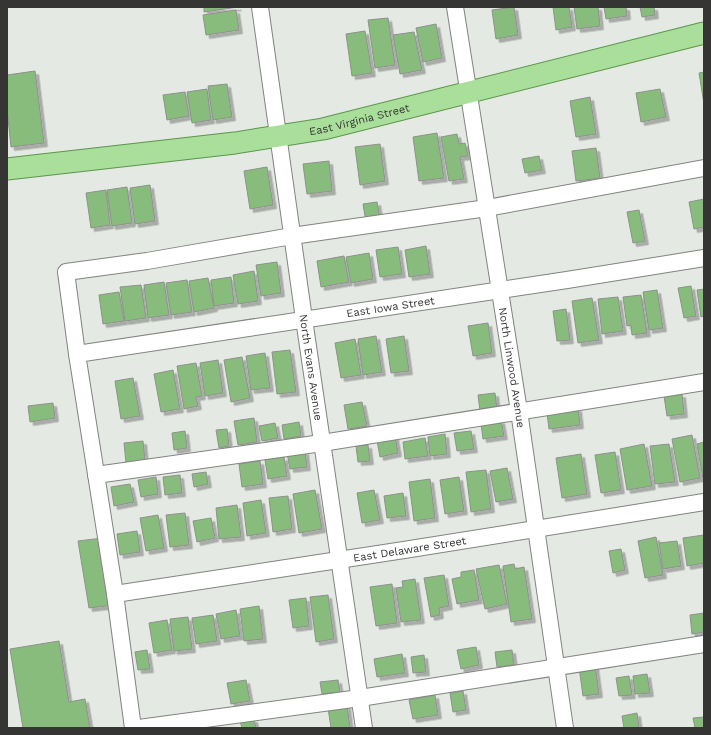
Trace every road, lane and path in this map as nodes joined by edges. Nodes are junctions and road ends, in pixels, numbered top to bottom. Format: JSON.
{"nodes":[{"id":1,"x":260,"y":7,"type":"edge"},
{"id":2,"x":455,"y":7,"type":"edge"},
{"id":3,"x":704,"y":33,"type":"edge"},
{"id":4,"x":468,"y":93,"type":"junction"},
{"id":5,"x":279,"y":137,"type":"junction"},
{"id":6,"x":704,"y":168,"type":"edge"},
{"id":7,"x":7,"y":169,"type":"edge"},
{"id":8,"x":487,"y":208,"type":"junction"},
{"id":9,"x":292,"y":236,"type":"junction"},
{"id":10,"x":704,"y":258,"type":"edge"},
{"id":11,"x":500,"y":289,"type":"junction"},
{"id":12,"x":304,"y":319,"type":"junction"},
{"id":13,"x":77,"y":354,"type":"junction"},
{"id":14,"x":704,"y":382,"type":"edge"},
{"id":15,"x":519,"y":411,"type":"junction"},
{"id":16,"x":322,"y":443,"type":"junction"},
{"id":17,"x":96,"y":475,"type":"junction"},
{"id":18,"x":704,"y":502,"type":"edge"},
{"id":19,"x":536,"y":528,"type":"junction"},
{"id":20,"x":340,"y":560,"type":"junction"},
{"id":21,"x":115,"y":594,"type":"junction"},
{"id":22,"x":704,"y":644,"type":"edge"},
{"id":23,"x":557,"y":667,"type":"junction"},
{"id":24,"x":360,"y":698,"type":"junction"},
{"id":25,"x":133,"y":728,"type":"edge"},
{"id":26,"x":139,"y":728,"type":"edge"},
{"id":27,"x":364,"y":728,"type":"edge"},
{"id":28,"x":566,"y":728,"type":"edge"}],
"edges":[{"from":1,"to":5,"type":"street","name":"North Evans Avenue"},
{"from":2,"to":4,"type":"street","name":"North Linwood Avenue"},
{"from":3,"to":4,"type":"main road","name":"East Virginia Street"},
{"from":4,"to":5,"type":"main road","name":"East Virginia Street"},
{"from":4,"to":8,"type":"street","name":"North Linwood Avenue"},
{"from":5,"to":7,"type":"main road","name":"East Virginia Street"},
{"from":5,"to":9,"type":"street","name":"North Evans Avenue"},
{"from":6,"to":8,"type":"street"},
{"from":8,"to":9,"type":"street"},
{"from":8,"to":11,"type":"street","name":"North Linwood Avenue"},
{"from":9,"to":12,"type":"street","name":"North Evans Avenue"},
{"from":9,"to":13,"type":"street"},
{"from":10,"to":11,"type":"street","name":"East Iowa Street"},
{"from":11,"to":12,"type":"street","name":"East Iowa Street"},
{"from":11,"to":15,"type":"street","name":"North Linwood Avenue"},
{"from":12,"to":13,"type":"street","name":"East Iowa Street"},
{"from":12,"to":16,"type":"street","name":"North Evans Avenue"},
{"from":13,"to":17,"type":"street"},
{"from":14,"to":15,"type":"street"},
{"from":15,"to":16,"type":"street"},
{"from":15,"to":19,"type":"street","name":"North Linwood Avenue"},
{"from":16,"to":17,"type":"street"},
{"from":16,"to":20,"type":"street","name":"North Evans Avenue"},
{"from":17,"to":21,"type":"street"},
{"from":18,"to":19,"type":"street","name":"East Delaware Street"},
{"from":19,"to":20,"type":"street","name":"East Delaware Street"},
{"from":19,"to":23,"type":"street","name":"North Linwood Avenue"},
{"from":20,"to":21,"type":"street","name":"East Delaware Street"},
{"from":20,"to":24,"type":"street","name":"North Evans Avenue"},
{"from":21,"to":25,"type":"street"},
{"from":22,"to":23,"type":"street"},
{"from":23,"to":24,"type":"street"},
{"from":23,"to":28,"type":"street","name":"North Linwood Avenue"},
{"from":24,"to":26,"type":"street"},
{"from":24,"to":27,"type":"street","name":"North Evans Avenue"}]}
